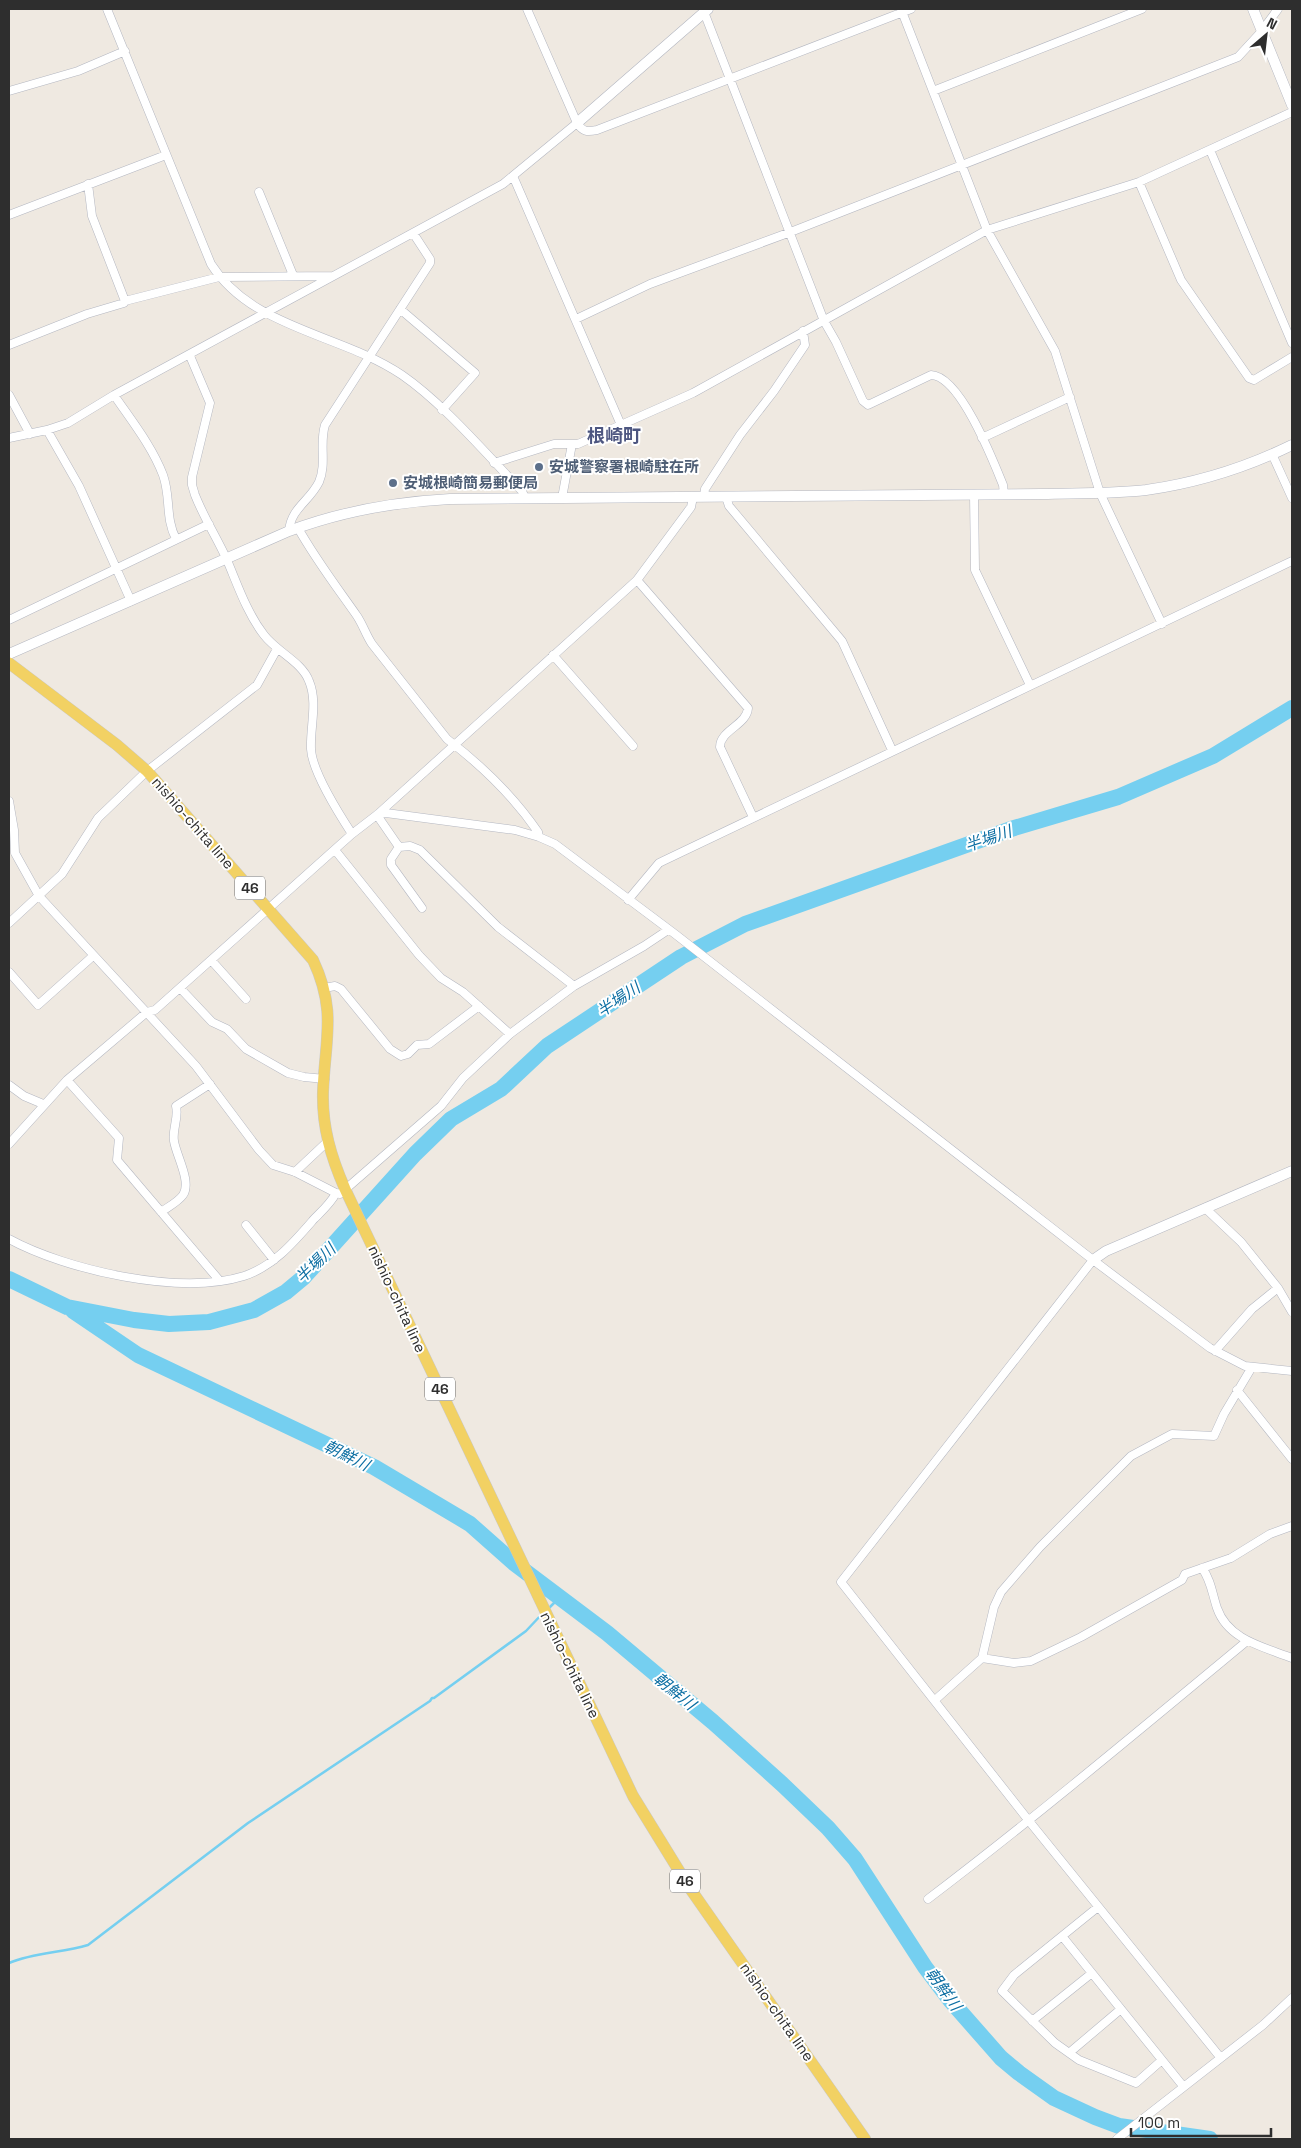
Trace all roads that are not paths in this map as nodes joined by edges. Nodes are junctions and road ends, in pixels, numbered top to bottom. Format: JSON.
{"nodes":[{"id":1,"x":107,"y":9,"type":"edge"},
{"id":2,"x":527,"y":9,"type":"edge"},
{"id":3,"x":911,"y":9,"type":"edge"},
{"id":4,"x":1142,"y":9,"type":"edge"},
{"id":5,"x":1253,"y":9,"type":"edge"},
{"id":6,"x":1278,"y":9,"type":"edge"},
{"id":7,"x":902,"y":10,"type":"edge"},
{"id":8,"x":706,"y":11,"type":"edge"},
{"id":9,"x":1261,"y":32,"type":"junction"},
{"id":10,"x":125,"y":51,"type":"junction"},
{"id":11,"x":729,"y":78,"type":"junction"},
{"id":12,"x":932,"y":90,"type":"junction"},
{"id":13,"x":9,"y":91,"type":"edge"},
{"id":14,"x":1292,"y":105,"type":"edge"},
{"id":15,"x":1292,"y":112,"type":"edge"},
{"id":16,"x":577,"y":123,"type":"junction"},
{"id":17,"x":1210,"y":150,"type":"junction"},
{"id":18,"x":166,"y":155,"type":"junction"},
{"id":19,"x":961,"y":166,"type":"junction"},
{"id":20,"x":513,"y":176,"type":"junction"},
{"id":21,"x":1139,"y":182,"type":"junction"},
{"id":22,"x":88,"y":184,"type":"junction"},
{"id":23,"x":259,"y":192,"type":"dead end"},
{"id":24,"x":9,"y":215,"type":"edge"},
{"id":25,"x":987,"y":230,"type":"junction"},
{"id":26,"x":413,"y":233,"type":"junction"},
{"id":27,"x":788,"y":233,"type":"junction"},
{"id":28,"x":293,"y":275,"type":"junction"},
{"id":29,"x":335,"y":276,"type":"junction"},
{"id":30,"x":220,"y":277,"type":"junction"},
{"id":31,"x":125,"y":301,"type":"junction"},
{"id":32,"x":400,"y":309,"type":"junction"},
{"id":33,"x":265,"y":313,"type":"junction"},
{"id":34,"x":576,"y":319,"type":"junction"},
{"id":35,"x":824,"y":320,"type":"junction"},
{"id":36,"x":803,"y":331,"type":"junction"},
{"id":37,"x":9,"y":344,"type":"edge"},
{"id":38,"x":1292,"y":344,"type":"edge"},
{"id":39,"x":190,"y":356,"type":"junction"},
{"id":40,"x":368,"y":357,"type":"junction"},
{"id":41,"x":1292,"y":357,"type":"edge"},
{"id":42,"x":9,"y":395,"type":"edge"},
{"id":43,"x":114,"y":395,"type":"junction"},
{"id":44,"x":1070,"y":397,"type":"junction"},
{"id":45,"x":442,"y":410,"type":"junction"},
{"id":46,"x":621,"y":424,"type":"junction"},
{"id":47,"x":47,"y":430,"type":"junction"},
{"id":48,"x":30,"y":434,"type":"junction"},
{"id":49,"x":9,"y":438,"type":"edge"},
{"id":50,"x":982,"y":438,"type":"junction"},
{"id":51,"x":572,"y":444,"type":"junction"},
{"id":52,"x":1292,"y":445,"type":"edge"},
{"id":53,"x":1272,"y":454,"type":"junction"},
{"id":54,"x":494,"y":463,"type":"junction"},
{"id":55,"x":1100,"y":493,"type":"junction"},
{"id":56,"x":974,"y":494,"type":"junction"},
{"id":57,"x":1004,"y":494,"type":"junction"},
{"id":58,"x":699,"y":497,"type":"junction"},
{"id":59,"x":726,"y":497,"type":"junction"},
{"id":60,"x":525,"y":498,"type":"junction"},
{"id":61,"x":562,"y":498,"type":"junction"},
{"id":62,"x":1292,"y":498,"type":"edge"},
{"id":63,"x":209,"y":524,"type":"junction"},
{"id":64,"x":294,"y":529,"type":"junction"},
{"id":65,"x":176,"y":539,"type":"junction"},
{"id":66,"x":226,"y":559,"type":"junction"},
{"id":67,"x":1292,"y":561,"type":"edge"},
{"id":68,"x":116,"y":567,"type":"junction"},
{"id":69,"x":637,"y":580,"type":"junction"},
{"id":70,"x":131,"y":601,"type":"junction"},
{"id":71,"x":9,"y":620,"type":"edge"},
{"id":72,"x":1162,"y":624,"type":"junction"},
{"id":73,"x":277,"y":649,"type":"junction"},
{"id":74,"x":9,"y":654,"type":"edge"},
{"id":75,"x":553,"y":655,"type":"junction"},
{"id":76,"x":9,"y":663,"type":"edge"},
{"id":77,"x":1030,"y":686,"type":"junction"},
{"id":78,"x":454,"y":744,"type":"junction"},
{"id":79,"x":634,"y":746,"type":"dead end"},
{"id":80,"x":892,"y":750,"type":"junction"},
{"id":81,"x":147,"y":771,"type":"junction"},
{"id":82,"x":9,"y":801,"type":"edge"},
{"id":83,"x":378,"y":814,"type":"junction"},
{"id":84,"x":753,"y":817,"type":"junction"},
{"id":85,"x":352,"y":834,"type":"junction"},
{"id":86,"x":539,"y":837,"type":"junction"},
{"id":87,"x":399,"y":847,"type":"junction"},
{"id":88,"x":335,"y":850,"type":"junction"},
{"id":89,"x":39,"y":896,"type":"junction"},
{"id":90,"x":628,"y":900,"type":"junction"},
{"id":91,"x":422,"y":908,"type":"dead end"},
{"id":92,"x":268,"y":909,"type":"junction"},
{"id":93,"x":9,"y":923,"type":"edge"},
{"id":94,"x":671,"y":932,"type":"junction"},
{"id":95,"x":93,"y":956,"type":"junction"},
{"id":96,"x":211,"y":960,"type":"junction"},
{"id":97,"x":9,"y":972,"type":"edge"},
{"id":98,"x":574,"y":986,"type":"junction"},
{"id":99,"x":180,"y":988,"type":"junction"},
{"id":100,"x":324,"y":988,"type":"junction"},
{"id":101,"x":246,"y":999,"type":"dead end"},
{"id":102,"x":479,"y":1006,"type":"junction"},
{"id":103,"x":147,"y":1012,"type":"junction"},
{"id":104,"x":510,"y":1034,"type":"junction"},
{"id":105,"x":325,"y":1079,"type":"junction"},
{"id":106,"x":67,"y":1080,"type":"junction"},
{"id":107,"x":210,"y":1084,"type":"junction"},
{"id":108,"x":9,"y":1085,"type":"edge"},
{"id":109,"x":43,"y":1104,"type":"junction"},
{"id":110,"x":327,"y":1142,"type":"junction"},
{"id":111,"x":9,"y":1144,"type":"edge"},
{"id":112,"x":1292,"y":1171,"type":"edge"},
{"id":113,"x":295,"y":1172,"type":"junction"},
{"id":114,"x":340,"y":1191,"type":"junction"},
{"id":115,"x":1205,"y":1208,"type":"junction"},
{"id":116,"x":161,"y":1212,"type":"junction"},
{"id":117,"x":246,"y":1225,"type":"dead end"},
{"id":118,"x":9,"y":1239,"type":"edge"},
{"id":119,"x":274,"y":1260,"type":"junction"},
{"id":120,"x":1093,"y":1260,"type":"junction"},
{"id":121,"x":219,"y":1280,"type":"junction"},
{"id":122,"x":1278,"y":1288,"type":"junction"},
{"id":123,"x":1292,"y":1312,"type":"edge"},
{"id":124,"x":1215,"y":1351,"type":"junction"},
{"id":125,"x":1252,"y":1367,"type":"junction"},
{"id":126,"x":1292,"y":1371,"type":"edge"},
{"id":127,"x":1237,"y":1390,"type":"junction"},
{"id":128,"x":1292,"y":1459,"type":"edge"},
{"id":129,"x":1292,"y":1526,"type":"edge"},
{"id":130,"x":1202,"y":1568,"type":"junction"},
{"id":131,"x":1247,"y":1641,"type":"junction"},
{"id":132,"x":982,"y":1658,"type":"junction"},
{"id":133,"x":1292,"y":1658,"type":"edge"},
{"id":134,"x":935,"y":1700,"type":"junction"},
{"id":135,"x":1029,"y":1822,"type":"junction"},
{"id":136,"x":928,"y":1899,"type":"dead end"},
{"id":137,"x":1098,"y":1907,"type":"junction"},
{"id":138,"x":1062,"y":1936,"type":"junction"},
{"id":139,"x":1092,"y":1973,"type":"junction"},
{"id":140,"x":1292,"y":1998,"type":"edge"},
{"id":141,"x":1121,"y":2009,"type":"junction"},
{"id":142,"x":1032,"y":2021,"type":"junction"},
{"id":143,"x":1069,"y":2052,"type":"junction"},
{"id":144,"x":1220,"y":2057,"type":"junction"},
{"id":145,"x":1162,"y":2060,"type":"junction"},
{"id":146,"x":1183,"y":2086,"type":"junction"},
{"id":147,"x":865,"y":2139,"type":"edge"},
{"id":148,"x":1117,"y":2139,"type":"edge"}],
"edges":[{"from":1,"to":10,"type":"street"},
{"from":2,"to":16,"type":"street"},
{"from":3,"to":7,"type":"street"},
{"from":4,"to":12,"type":"street"},
{"from":5,"to":9,"type":"street"},
{"from":6,"to":9,"type":"street"},
{"from":7,"to":11,"type":"street"},
{"from":7,"to":12,"type":"street"},
{"from":8,"to":11,"type":"street"},
{"from":8,"to":16,"type":"street"},
{"from":9,"to":14,"type":"street"},
{"from":9,"to":19,"type":"street"},
{"from":10,"to":13,"type":"street"},
{"from":10,"to":18,"type":"street"},
{"from":11,"to":16,"type":"street"},
{"from":11,"to":27,"type":"street"},
{"from":12,"to":19,"type":"street"},
{"from":15,"to":17,"type":"street"},
{"from":16,"to":20,"type":"street"},
{"from":17,"to":21,"type":"street"},
{"from":17,"to":38,"type":"street"},
{"from":18,"to":22,"type":"street"},
{"from":18,"to":30,"type":"street"},
{"from":19,"to":25,"type":"street"},
{"from":19,"to":27,"type":"street"},
{"from":20,"to":26,"type":"street"},
{"from":20,"to":34,"type":"street"},
{"from":21,"to":25,"type":"street"},
{"from":21,"to":41,"type":"street"},
{"from":22,"to":24,"type":"street"},
{"from":22,"to":31,"type":"street"},
{"from":23,"to":28,"type":"street"},
{"from":25,"to":35,"type":"street"},
{"from":25,"to":44,"type":"street"},
{"from":26,"to":29,"type":"street"},
{"from":26,"to":32,"type":"street"},
{"from":27,"to":34,"type":"street"},
{"from":27,"to":35,"type":"street"},
{"from":28,"to":29,"type":"street"},
{"from":28,"to":30,"type":"street"},
{"from":29,"to":33,"type":"street"},
{"from":30,"to":31,"type":"street"},
{"from":30,"to":33,"type":"street"},
{"from":31,"to":37,"type":"street"},
{"from":32,"to":40,"type":"street"},
{"from":32,"to":45,"type":"street"},
{"from":33,"to":39,"type":"street"},
{"from":33,"to":40,"type":"street"},
{"from":34,"to":46,"type":"street"},
{"from":35,"to":36,"type":"street"},
{"from":35,"to":50,"type":"street"},
{"from":36,"to":46,"type":"street"},
{"from":36,"to":58,"type":"street"},
{"from":39,"to":43,"type":"street"},
{"from":39,"to":63,"type":"street"},
{"from":40,"to":45,"type":"street"},
{"from":40,"to":64,"type":"street"},
{"from":42,"to":48,"type":"street"},
{"from":43,"to":47,"type":"street"},
{"from":43,"to":65,"type":"street"},
{"from":44,"to":50,"type":"street"},
{"from":44,"to":55,"type":"street"},
{"from":45,"to":54,"type":"street"},
{"from":46,"to":51,"type":"street"},
{"from":47,"to":48,"type":"street"},
{"from":47,"to":68,"type":"street"},
{"from":48,"to":49,"type":"street"},
{"from":50,"to":57,"type":"street"},
{"from":51,"to":54,"type":"street"},
{"from":51,"to":61,"type":"street"},
{"from":52,"to":53,"type":"street"},
{"from":53,"to":55,"type":"street"},
{"from":53,"to":62,"type":"street"},
{"from":54,"to":60,"type":"street"},
{"from":55,"to":57,"type":"street"},
{"from":55,"to":72,"type":"street"},
{"from":56,"to":57,"type":"street"},
{"from":56,"to":59,"type":"street"},
{"from":56,"to":77,"type":"street"},
{"from":58,"to":59,"type":"street"},
{"from":58,"to":61,"type":"street"},
{"from":58,"to":69,"type":"street"},
{"from":59,"to":80,"type":"street"},
{"from":60,"to":61,"type":"street"},
{"from":60,"to":64,"type":"street"},
{"from":63,"to":65,"type":"street"},
{"from":63,"to":66,"type":"street"},
{"from":64,"to":66,"type":"street"},
{"from":64,"to":78,"type":"street"},
{"from":65,"to":68,"type":"street"},
{"from":66,"to":70,"type":"street"},
{"from":66,"to":73,"type":"street"},
{"from":67,"to":72,"type":"street"},
{"from":68,"to":70,"type":"street"},
{"from":68,"to":71,"type":"street"},
{"from":69,"to":75,"type":"street"},
{"from":69,"to":84,"type":"street"},
{"from":70,"to":74,"type":"street"},
{"from":72,"to":77,"type":"street"},
{"from":73,"to":81,"type":"street"},
{"from":73,"to":85,"type":"street"},
{"from":75,"to":78,"type":"street"},
{"from":75,"to":79,"type":"street"},
{"from":76,"to":81,"type":"main road","name":"nishio-chita line","number":"46"},
{"from":77,"to":80,"type":"street"},
{"from":78,"to":83,"type":"street"},
{"from":78,"to":86,"type":"street"},
{"from":80,"to":84,"type":"street"},
{"from":81,"to":89,"type":"street"},
{"from":81,"to":92,"type":"main road","name":"nishio-chita line","number":"46"},
{"from":82,"to":89,"type":"street"},
{"from":83,"to":85,"type":"street"},
{"from":83,"to":86,"type":"street"},
{"from":83,"to":87,"type":"street"},
{"from":84,"to":90,"type":"street"},
{"from":85,"to":88,"type":"street"},
{"from":86,"to":90,"type":"street"},
{"from":87,"to":91,"type":"street"},
{"from":87,"to":98,"type":"street"},
{"from":88,"to":92,"type":"street"},
{"from":88,"to":102,"type":"street"},
{"from":89,"to":93,"type":"street"},
{"from":89,"to":95,"type":"street"},
{"from":90,"to":94,"type":"street"},
{"from":92,"to":96,"type":"street"},
{"from":92,"to":100,"type":"main road","name":"nishio-chita line","number":"46"},
{"from":94,"to":98,"type":"street"},
{"from":94,"to":120,"type":"street"},
{"from":95,"to":97,"type":"street"},
{"from":95,"to":103,"type":"street"},
{"from":96,"to":99,"type":"street"},
{"from":96,"to":101,"type":"street"},
{"from":98,"to":104,"type":"street"},
{"from":99,"to":103,"type":"street"},
{"from":99,"to":105,"type":"street"},
{"from":100,"to":102,"type":"street"},
{"from":100,"to":105,"type":"main road","name":"nishio-chita line","number":"46"},
{"from":102,"to":104,"type":"street"},
{"from":103,"to":106,"type":"street"},
{"from":103,"to":107,"type":"street"},
{"from":104,"to":114,"type":"street"},
{"from":105,"to":110,"type":"main road","name":"nishio-chita line","number":"46"},
{"from":106,"to":109,"type":"street"},
{"from":106,"to":116,"type":"street"},
{"from":107,"to":113,"type":"street"},
{"from":107,"to":116,"type":"street"},
{"from":108,"to":109,"type":"street"},
{"from":109,"to":111,"type":"street"},
{"from":110,"to":113,"type":"street"},
{"from":110,"to":114,"type":"main road","name":"nishio-chita line","number":"46"},
{"from":112,"to":115,"type":"street"},
{"from":113,"to":114,"type":"street"},
{"from":114,"to":119,"type":"street"},
{"from":114,"to":147,"type":"main road","name":"nishio-chita line","number":"46"},
{"from":115,"to":120,"type":"street"},
{"from":115,"to":122,"type":"street"},
{"from":116,"to":121,"type":"street"},
{"from":117,"to":119,"type":"street"},
{"from":118,"to":121,"type":"street"},
{"from":119,"to":121,"type":"street"},
{"from":120,"to":124,"type":"street"},
{"from":120,"to":134,"type":"street"},
{"from":122,"to":123,"type":"street"},
{"from":122,"to":124,"type":"street"},
{"from":124,"to":125,"type":"street"},
{"from":125,"to":126,"type":"street"},
{"from":125,"to":127,"type":"street"},
{"from":127,"to":128,"type":"street"},
{"from":127,"to":132,"type":"street"},
{"from":129,"to":130,"type":"street"},
{"from":130,"to":131,"type":"street"},
{"from":130,"to":132,"type":"street"},
{"from":131,"to":133,"type":"street"},
{"from":131,"to":135,"type":"street"},
{"from":132,"to":134,"type":"street"},
{"from":134,"to":135,"type":"street"},
{"from":135,"to":136,"type":"street"},
{"from":135,"to":137,"type":"street"},
{"from":137,"to":138,"type":"street"},
{"from":137,"to":144,"type":"street"},
{"from":138,"to":139,"type":"street"},
{"from":138,"to":142,"type":"street"},
{"from":139,"to":141,"type":"street"},
{"from":139,"to":142,"type":"street"},
{"from":140,"to":144,"type":"street"},
{"from":141,"to":143,"type":"street"},
{"from":141,"to":145,"type":"street"},
{"from":142,"to":143,"type":"street"},
{"from":143,"to":145,"type":"street"},
{"from":144,"to":146,"type":"street"},
{"from":145,"to":146,"type":"street"},
{"from":146,"to":148,"type":"street"}]}
